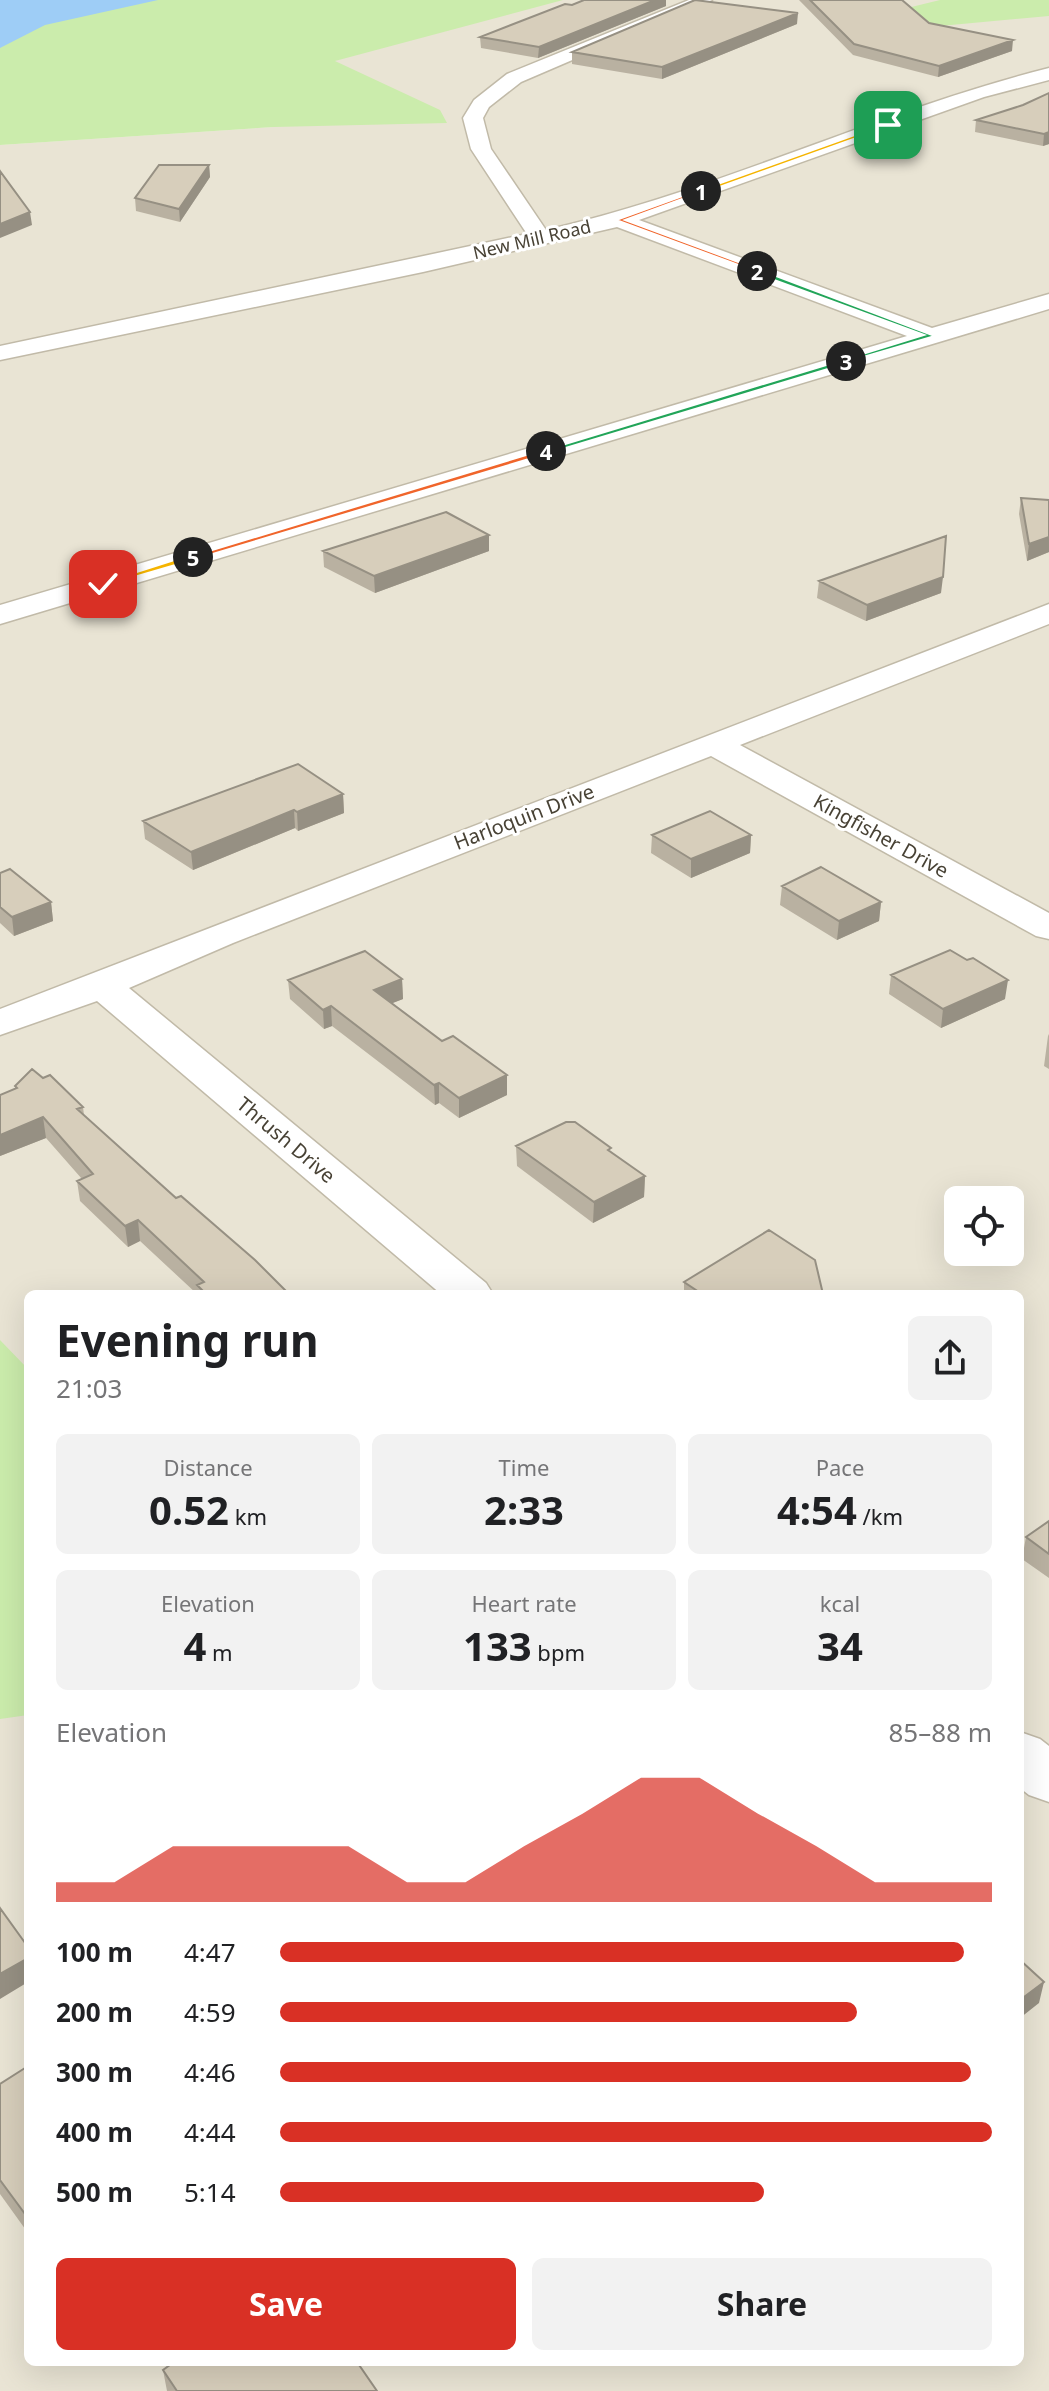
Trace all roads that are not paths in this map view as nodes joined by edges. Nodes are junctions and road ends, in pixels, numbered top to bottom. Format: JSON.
{"nodes":[{"id":1,"x":704,"y":0,"type":"edge"},
{"id":2,"x":1049,"y":74,"type":"edge"},
{"id":3,"x":619,"y":220,"type":"junction"},
{"id":4,"x":540,"y":237,"type":"junction"},
{"id":5,"x":1049,"y":301,"type":"edge"},
{"id":6,"x":931,"y":336,"type":"junction"},
{"id":7,"x":0,"y":353,"type":"edge"},
{"id":8,"x":1049,"y":613,"type":"edge"},
{"id":9,"x":0,"y":615,"type":"edge"},
{"id":10,"x":714,"y":744,"type":"junction"},
{"id":11,"x":1049,"y":928,"type":"edge"},
{"id":12,"x":102,"y":985,"type":"junction"},
{"id":13,"x":0,"y":1023,"type":"edge"},
{"id":14,"x":465,"y":1290,"type":"edge"},
{"id":15,"x":1024,"y":1758,"type":"edge"},
{"id":16,"x":1049,"y":1779,"type":"edge"}],
"edges":[{"from":1,"to":4,"type":"street"},
{"from":2,"to":3,"type":"street","name":"New Mill Road"},
{"from":3,"to":4,"type":"street","name":"New Mill Road"},
{"from":3,"to":6,"type":"street"},
{"from":4,"to":7,"type":"street","name":"New Mill Road"},
{"from":5,"to":6,"type":"street"},
{"from":6,"to":9,"type":"street"},
{"from":8,"to":10,"type":"street","name":"Harloquin Drive"},
{"from":10,"to":11,"type":"street","name":"Kingfisher Drive"},
{"from":10,"to":12,"type":"street","name":"Harloquin Drive"},
{"from":12,"to":13,"type":"street","name":"Harloquin Drive"},
{"from":12,"to":14,"type":"street","name":"Thrush Drive"},
{"from":15,"to":16,"type":"street"}]}
